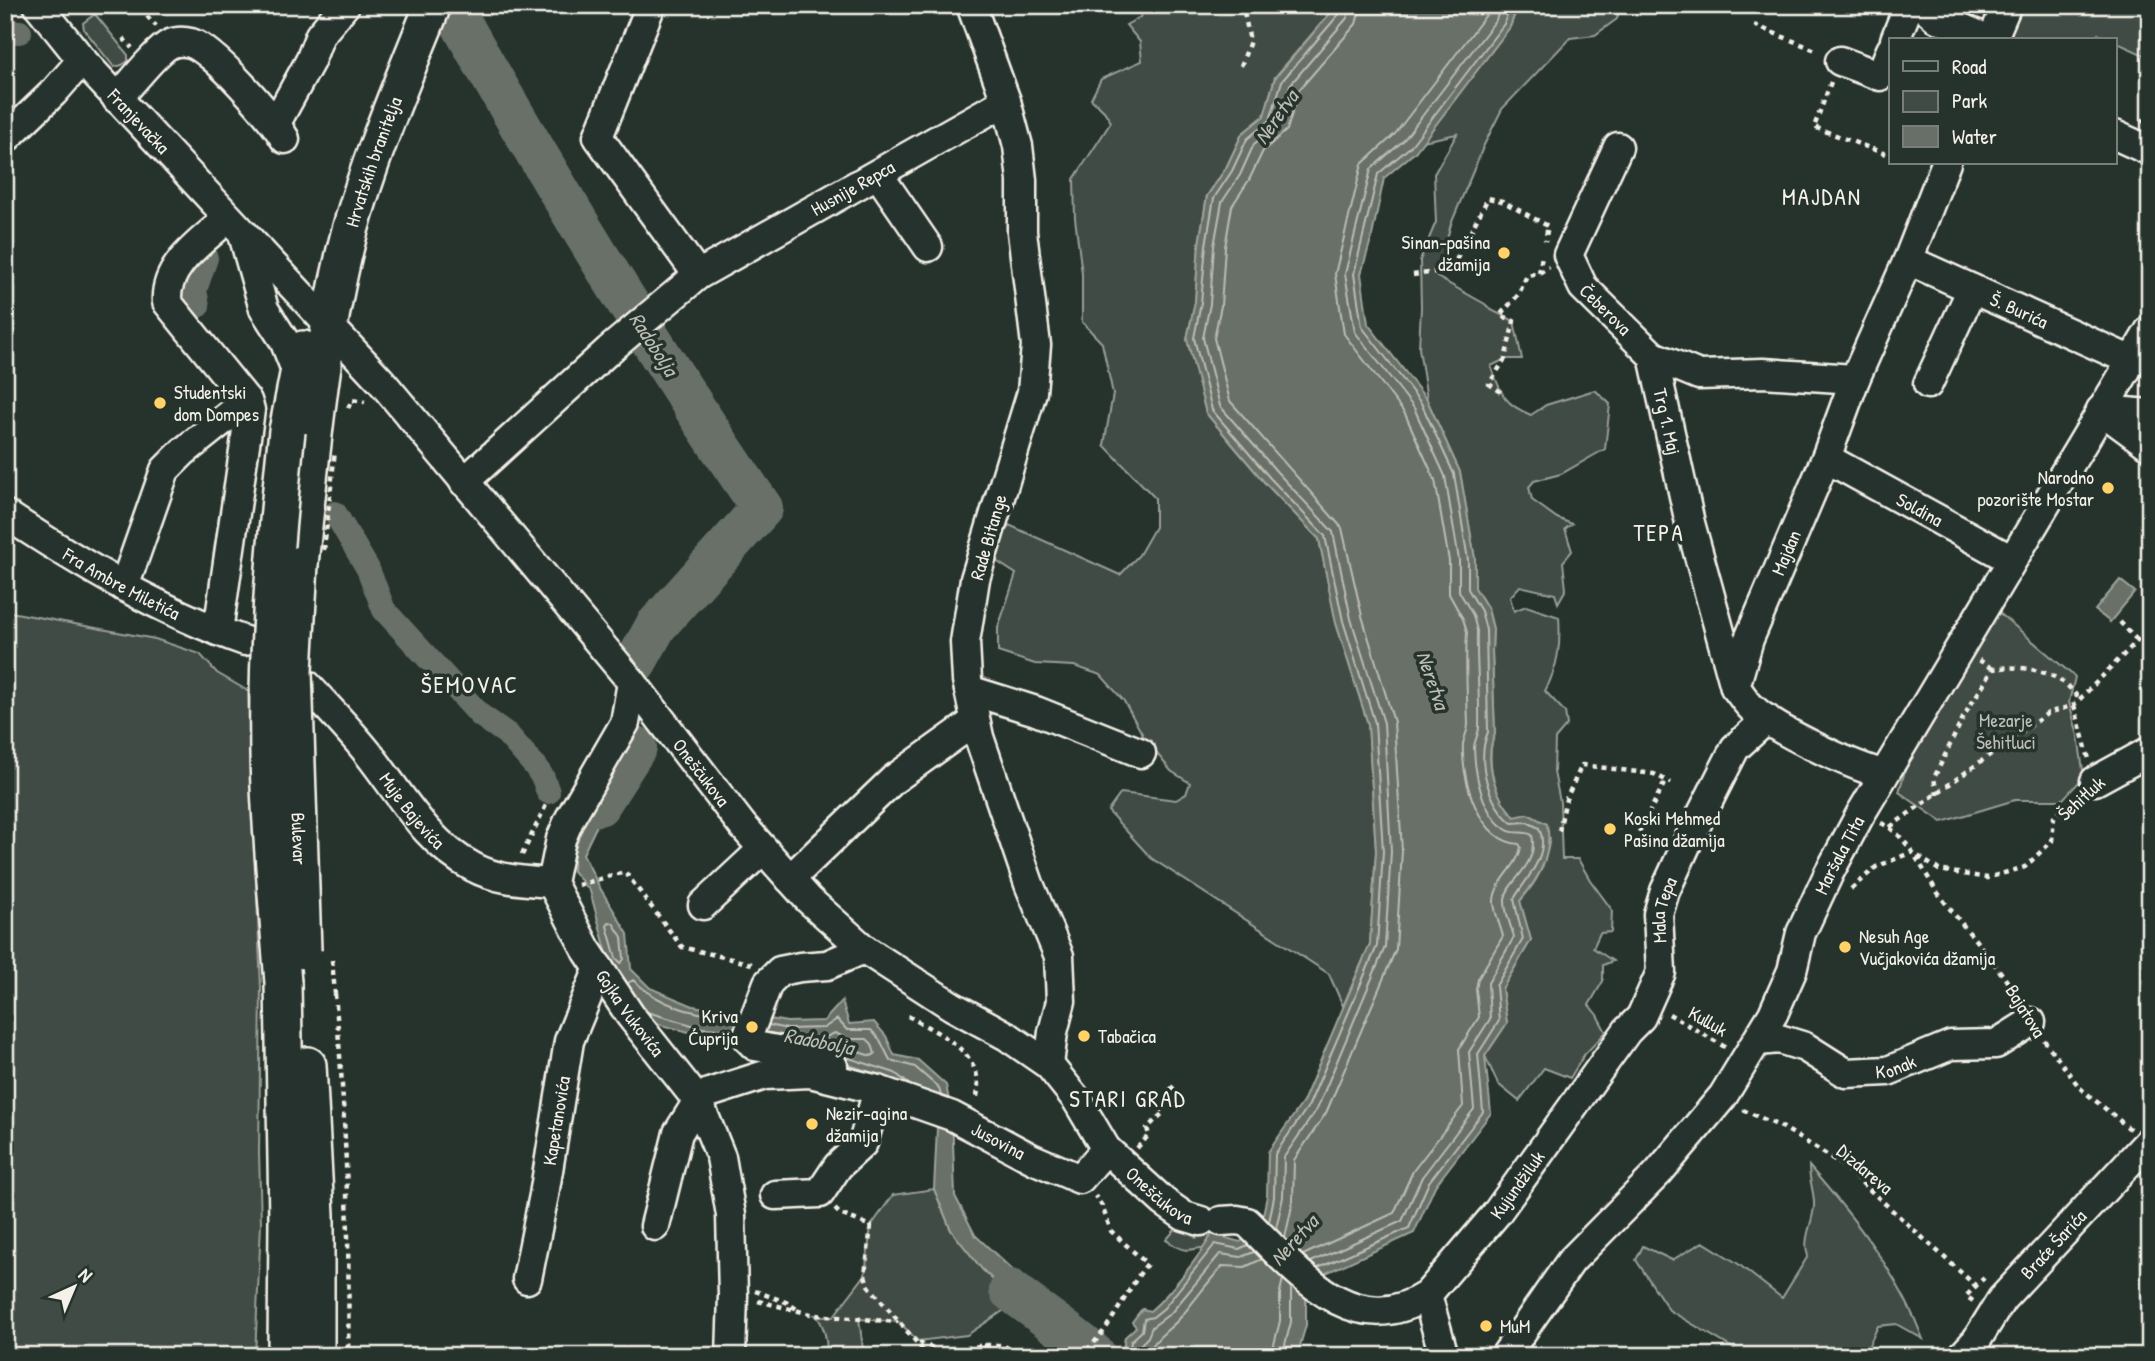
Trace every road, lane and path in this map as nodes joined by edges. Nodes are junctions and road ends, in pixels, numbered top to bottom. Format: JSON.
{"nodes":[{"id":1,"x":38,"y":5,"type":"edge"},
{"id":2,"x":345,"y":5,"type":"edge"},
{"id":3,"x":410,"y":5,"type":"edge"},
{"id":4,"x":433,"y":5,"type":"edge"},
{"id":5,"x":651,"y":5,"type":"edge"},
{"id":6,"x":971,"y":5,"type":"edge"},
{"id":7,"x":1246,"y":5,"type":"edge"},
{"id":8,"x":1909,"y":5,"type":"edge"},
{"id":9,"x":1922,"y":5,"type":"edge"},
{"id":10,"x":2007,"y":5,"type":"edge"},
{"id":11,"x":1754,"y":25,"type":"dead end"},
{"id":12,"x":1896,"y":38,"type":"edge"},
{"id":13,"x":1986,"y":38,"type":"edge"},
{"id":14,"x":1992,"y":38,"type":"edge"},
{"id":15,"x":1889,"y":55,"type":"edge"},
{"id":16,"x":82,"y":61,"type":"junction"},
{"id":17,"x":1840,"y":61,"type":"junction"},
{"id":18,"x":1241,"y":66,"type":"dead end"},
{"id":19,"x":117,"y":99,"type":"junction"},
{"id":20,"x":1006,"y":101,"type":"junction"},
{"id":21,"x":2116,"y":135,"type":"edge"},
{"id":22,"x":5,"y":139,"type":"edge"},
{"id":23,"x":1618,"y":147,"type":"dead end"},
{"id":24,"x":2150,"y":151,"type":"edge"},
{"id":25,"x":1889,"y":155,"type":"edge"},
{"id":26,"x":1946,"y":164,"type":"edge"},
{"id":27,"x":878,"y":174,"type":"junction"},
{"id":28,"x":236,"y":227,"type":"junction"},
{"id":29,"x":928,"y":247,"type":"dead end"},
{"id":30,"x":1568,"y":255,"type":"junction"},
{"id":31,"x":1909,"y":260,"type":"junction"},
{"id":32,"x":1539,"y":273,"type":"junction"},
{"id":33,"x":698,"y":275,"type":"junction"},
{"id":34,"x":1413,"y":275,"type":"dead end"},
{"id":35,"x":1972,"y":289,"type":"junction"},
{"id":36,"x":320,"y":314,"type":"junction"},
{"id":37,"x":2150,"y":330,"type":"edge"},
{"id":38,"x":1653,"y":356,"type":"junction"},
{"id":39,"x":2132,"y":361,"type":"junction"},
{"id":40,"x":298,"y":376,"type":"junction"},
{"id":41,"x":1856,"y":379,"type":"junction"},
{"id":42,"x":1928,"y":384,"type":"dead end"},
{"id":43,"x":1501,"y":392,"type":"dead end"},
{"id":44,"x":247,"y":401,"type":"junction"},
{"id":45,"x":365,"y":402,"type":"dead end"},
{"id":46,"x":2101,"y":410,"type":"junction"},
{"id":47,"x":2150,"y":414,"type":"edge"},
{"id":48,"x":343,"y":416,"type":"dead end"},
{"id":49,"x":318,"y":442,"type":"junction"},
{"id":50,"x":2150,"y":446,"type":"edge"},
{"id":51,"x":1826,"y":458,"type":"junction"},
{"id":52,"x":464,"y":482,"type":"junction"},
{"id":53,"x":5,"y":514,"type":"edge"},
{"id":54,"x":2012,"y":560,"type":"junction"},
{"id":55,"x":124,"y":587,"type":"junction"},
{"id":56,"x":2120,"y":622,"type":"dead end"},
{"id":57,"x":2150,"y":628,"type":"edge"},
{"id":58,"x":218,"y":631,"type":"junction"},
{"id":59,"x":246,"y":640,"type":"dead end"},
{"id":60,"x":2137,"y":640,"type":"junction"},
{"id":61,"x":632,"y":682,"type":"junction"},
{"id":62,"x":307,"y":685,"type":"dead end"},
{"id":63,"x":1735,"y":687,"type":"junction"},
{"id":64,"x":969,"y":690,"type":"junction"},
{"id":65,"x":2079,"y":700,"type":"junction"},
{"id":66,"x":2074,"y":705,"type":"junction"},
{"id":67,"x":1767,"y":719,"type":"junction"},
{"id":68,"x":975,"y":721,"type":"junction"},
{"id":69,"x":2150,"y":751,"type":"edge"},
{"id":70,"x":1141,"y":753,"type":"dead end"},
{"id":71,"x":1883,"y":774,"type":"junction"},
{"id":72,"x":2095,"y":781,"type":"junction"},
{"id":73,"x":1937,"y":795,"type":"junction"},
{"id":74,"x":551,"y":797,"type":"dead end"},
{"id":75,"x":1559,"y":831,"type":"dead end"},
{"id":76,"x":1639,"y":832,"type":"dead end"},
{"id":77,"x":763,"y":849,"type":"junction"},
{"id":78,"x":1912,"y":852,"type":"junction"},
{"id":79,"x":1876,"y":867,"type":"dead end"},
{"id":80,"x":474,"y":868,"type":"junction"},
{"id":81,"x":790,"y":880,"type":"junction"},
{"id":82,"x":564,"y":884,"type":"junction"},
{"id":83,"x":704,"y":905,"type":"dead end"},
{"id":84,"x":864,"y":949,"type":"junction"},
{"id":85,"x":599,"y":968,"type":"junction"},
{"id":86,"x":780,"y":971,"type":"junction"},
{"id":87,"x":294,"y":988,"type":"junction"},
{"id":88,"x":908,"y":1016,"type":"dead end"},
{"id":89,"x":1672,"y":1016,"type":"dead end"},
{"id":90,"x":2031,"y":1022,"type":"junction"},
{"id":91,"x":1758,"y":1041,"type":"junction"},
{"id":92,"x":1730,"y":1050,"type":"dead end"},
{"id":93,"x":1049,"y":1065,"type":"junction"},
{"id":94,"x":1601,"y":1070,"type":"joint"},
{"id":95,"x":1176,"y":1084,"type":"dead end"},
{"id":96,"x":871,"y":1088,"type":"junction"},
{"id":97,"x":1723,"y":1096,"type":"junction"},
{"id":98,"x":698,"y":1101,"type":"junction"},
{"id":99,"x":961,"y":1121,"type":"junction"},
{"id":100,"x":2149,"y":1144,"type":"edge"},
{"id":101,"x":1114,"y":1156,"type":"junction"},
{"id":102,"x":820,"y":1193,"type":"junction"},
{"id":103,"x":1094,"y":1194,"type":"dead end"},
{"id":104,"x":775,"y":1195,"type":"dead end"},
{"id":105,"x":655,"y":1226,"type":"dead end"},
{"id":106,"x":527,"y":1279,"type":"dead end"},
{"id":107,"x":1976,"y":1286,"type":"dead end"},
{"id":108,"x":733,"y":1288,"type":"junction"},
{"id":109,"x":1427,"y":1295,"type":"junction"},
{"id":110,"x":1363,"y":1310,"type":"joint"},
{"id":111,"x":798,"y":1311,"type":"junction"},
{"id":112,"x":899,"y":1322,"type":"junction"},
{"id":113,"x":918,"y":1341,"type":"junction"},
{"id":114,"x":983,"y":1345,"type":"junction"},
{"id":115,"x":932,"y":1348,"type":"junction"},
{"id":116,"x":964,"y":1351,"type":"junction"},
{"id":117,"x":1973,"y":1351,"type":"edge"},
{"id":118,"x":946,"y":1353,"type":"junction"},
{"id":119,"x":1081,"y":1355,"type":"edge"},
{"id":120,"x":286,"y":1356,"type":"edge"},
{"id":121,"x":316,"y":1356,"type":"edge"},
{"id":122,"x":731,"y":1356,"type":"edge"},
{"id":123,"x":928,"y":1356,"type":"edge"},
{"id":124,"x":939,"y":1356,"type":"edge"},
{"id":125,"x":953,"y":1356,"type":"edge"},
{"id":126,"x":974,"y":1356,"type":"edge"},
{"id":127,"x":996,"y":1356,"type":"edge"},
{"id":128,"x":1014,"y":1356,"type":"edge"},
{"id":129,"x":1444,"y":1356,"type":"edge"},
{"id":130,"x":1505,"y":1356,"type":"edge"}],
"edges":[{"from":1,"to":16,"type":"street","name":"Franjevačka"},
{"from":2,"to":19,"type":"street"},
{"from":3,"to":36,"type":"main road"},
{"from":4,"to":36,"type":"main road","name":"Hrvatskih branitelja"},
{"from":5,"to":33,"type":"street"},
{"from":6,"to":20,"type":"street","name":"Rade Bitange"},
{"from":7,"to":18,"type":"path"},
{"from":8,"to":12,"type":"street"},
{"from":9,"to":13,"type":"street"},
{"from":10,"to":14,"type":"street"},
{"from":11,"to":17,"type":"path"},
{"from":15,"to":17,"type":"street"},
{"from":16,"to":19,"type":"street","name":"Franjevačka"},
{"from":16,"to":22,"type":"street"},
{"from":17,"to":25,"type":"path"},
{"from":19,"to":28,"type":"street","name":"Franjevačka"},
{"from":20,"to":27,"type":"street","name":"Husnije Repca"},
{"from":20,"to":64,"type":"street","name":"Rade Bitange"},
{"from":21,"to":24,"type":"street"},
{"from":23,"to":30,"type":"street"},
{"from":26,"to":31,"type":"street","name":"Majdan"},
{"from":27,"to":29,"type":"street"},
{"from":27,"to":33,"type":"street","name":"Husnije Repca"},
{"from":28,"to":36,"type":"street","name":"Franjevačka"},
{"from":28,"to":40,"type":"street","name":"Franjevačka"},
{"from":28,"to":44,"type":"street"},
{"from":30,"to":32,"type":"path"},
{"from":30,"to":38,"type":"street","name":"Čeberova"},
{"from":31,"to":35,"type":"street","name":"Š. Burića"},
{"from":31,"to":41,"type":"street","name":"Majdan"},
{"from":32,"to":34,"type":"path"},
{"from":32,"to":43,"type":"path"},
{"from":33,"to":52,"type":"street","name":"Husnije Repca"},
{"from":35,"to":39,"type":"street","name":"Š. Burića"},
{"from":35,"to":42,"type":"street"},
{"from":36,"to":40,"type":"main road"},
{"from":36,"to":49,"type":"main road"},
{"from":36,"to":52,"type":"street","name":"Oneščukova"},
{"from":37,"to":39,"type":"street","name":"Maršala Tita"},
{"from":38,"to":41,"type":"street","name":"Trg 1. Maj"},
{"from":38,"to":63,"type":"street","name":"Trg 1. Maj"},
{"from":39,"to":46,"type":"street","name":"Maršala Tita"},
{"from":40,"to":49,"type":"main road"},
{"from":41,"to":51,"type":"street","name":"Majdan"},
{"from":44,"to":55,"type":"street"},
{"from":44,"to":58,"type":"street"},
{"from":45,"to":48,"type":"path"},
{"from":46,"to":47,"type":"street"},
{"from":46,"to":50,"type":"street"},
{"from":46,"to":54,"type":"street","name":"Maršala Tita"},
{"from":49,"to":87,"type":"main road","bridge":true},
{"from":51,"to":54,"type":"street","name":"Soldina"},
{"from":51,"to":63,"type":"street","name":"Majdan"},
{"from":52,"to":61,"type":"street","name":"Oneščukova"},
{"from":53,"to":55,"type":"street","name":"Fra Ambre Miletića"},
{"from":54,"to":71,"type":"street","name":"Maršala Tita"},
{"from":55,"to":58,"type":"street","name":"Fra Ambre Miletića"},
{"from":56,"to":60,"type":"path"},
{"from":57,"to":60,"type":"path"},
{"from":58,"to":59,"type":"street","name":"Fra Ambre Miletića"},
{"from":60,"to":65,"type":"path"},
{"from":61,"to":77,"type":"street","name":"Oneščukova"},
{"from":61,"to":82,"type":"street"},
{"from":62,"to":80,"type":"street","name":"Muje Bajevića"},
{"from":63,"to":67,"type":"street"},
{"from":64,"to":68,"type":"street","name":"Rade Bitange"},
{"from":64,"to":70,"type":"street"},
{"from":65,"to":66,"type":"path"},
{"from":65,"to":73,"type":"path"},
{"from":66,"to":72,"type":"path"},
{"from":66,"to":73,"type":"path"},
{"from":67,"to":71,"type":"street"},
{"from":67,"to":94,"type":"street","name":"Mala Tepa"},
{"from":68,"to":81,"type":"street"},
{"from":68,"to":93,"type":"street","name":"Rade Bitange"},
{"from":69,"to":72,"type":"street","name":"Šehitluk"},
{"from":71,"to":91,"type":"street","name":"Maršala Tita"},
{"from":72,"to":78,"type":"path","name":"Šehitluk"},
{"from":73,"to":78,"type":"path","name":"Bajatova"},
{"from":74,"to":80,"type":"path"},
{"from":75,"to":76,"type":"path"},
{"from":77,"to":81,"type":"street","name":"Oneščukova"},
{"from":77,"to":83,"type":"street"},
{"from":78,"to":79,"type":"path"},
{"from":78,"to":90,"type":"path","name":"Bajatova"},
{"from":80,"to":82,"type":"street","name":"Muje Bajevića"},
{"from":81,"to":84,"type":"street","name":"Oneščukova"},
{"from":82,"to":85,"type":"street","name":"Gojka Vukovića"},
{"from":82,"to":86,"type":"path"},
{"from":84,"to":86,"type":"street"},
{"from":84,"to":93,"type":"street","name":"Oneščukova"},
{"from":85,"to":98,"type":"street","name":"Gojka Vukovića"},
{"from":85,"to":106,"type":"street","name":"Kapetanovića"},
{"from":86,"to":96,"type":"street"},
{"from":87,"to":120,"type":"main road"},
{"from":87,"to":121,"type":"main road"},
{"from":88,"to":99,"type":"path"},
{"from":89,"to":92,"type":"path","name":"Kulluk"},
{"from":90,"to":91,"type":"street","name":"Konak"},
{"from":90,"to":100,"type":"path","name":"Bajatova"},
{"from":91,"to":97,"type":"street","name":"Maršala Tita"},
{"from":93,"to":101,"type":"street","name":"Oneščukova"},
{"from":94,"to":109,"type":"street","name":"Kujundžiluk"},
{"from":95,"to":101,"type":"path","name":"Oneščukova"},
{"from":96,"to":98,"type":"street","name":"Jusovina"},
{"from":96,"to":99,"type":"street","name":"Jusovina"},
{"from":96,"to":102,"type":"street"},
{"from":97,"to":107,"type":"path","name":"Dizdareva"},
{"from":97,"to":130,"type":"street","name":"Maršala Tita"},
{"from":98,"to":105,"type":"street"},
{"from":98,"to":108,"type":"street","name":"Gojka Vukovića"},
{"from":99,"to":101,"type":"street","name":"Jusovina"},
{"from":100,"to":117,"type":"street","name":"Braće Šarića"},
{"from":101,"to":110,"type":"street","name":"Oneščukova"},
{"from":102,"to":104,"type":"street"},
{"from":102,"to":112,"type":"path"},
{"from":103,"to":119,"type":"path"},
{"from":108,"to":111,"type":"path"},
{"from":108,"to":111,"type":"path"},
{"from":108,"to":122,"type":"street","name":"Gojka Vukovića"},
{"from":109,"to":110,"type":"street","name":"Kujundžiluk"},
{"from":109,"to":129,"type":"street"},
{"from":111,"to":112,"type":"path"},
{"from":112,"to":113,"type":"path"},
{"from":113,"to":115,"type":"path"},
{"from":113,"to":123,"type":"path"},
{"from":114,"to":116,"type":"path"},
{"from":114,"to":127,"type":"path"},
{"from":114,"to":128,"type":"path"},
{"from":115,"to":118,"type":"path"},
{"from":115,"to":124,"type":"path"},
{"from":116,"to":118,"type":"path"},
{"from":116,"to":126,"type":"path"},
{"from":118,"to":125,"type":"path"}]}
